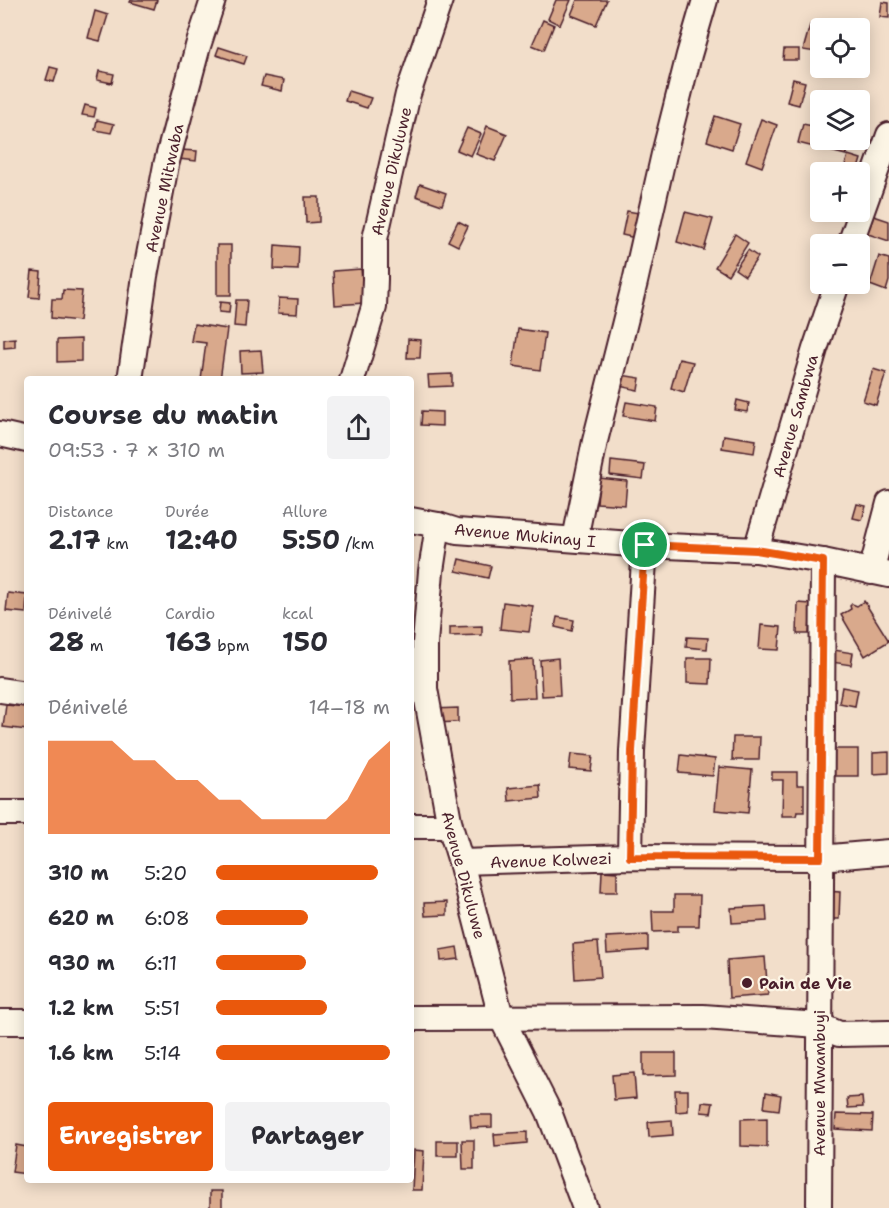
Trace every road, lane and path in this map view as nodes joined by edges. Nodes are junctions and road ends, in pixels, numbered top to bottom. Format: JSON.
{"nodes":[{"id":1,"x":213,"y":0,"type":"edge"},
{"id":2,"x":440,"y":0,"type":"edge"},
{"id":3,"x":705,"y":0,"type":"edge"},
{"id":4,"x":889,"y":135,"type":"edge"},
{"id":5,"x":854,"y":234,"type":"edge"},
{"id":6,"x":834,"y":294,"type":"edge"},
{"id":7,"x":130,"y":376,"type":"edge"},
{"id":8,"x":353,"y":376,"type":"edge"},
{"id":9,"x":0,"y":434,"type":"edge"},
{"id":10,"x":24,"y":439,"type":"edge"},
{"id":11,"x":889,"y":503,"type":"edge"},
{"id":12,"x":414,"y":521,"type":"edge"},
{"id":13,"x":438,"y":525,"type":"junction"},
{"id":14,"x":575,"y":540,"type":"junction"},
{"id":15,"x":645,"y":545,"type":"junction"},
{"id":16,"x":756,"y":550,"type":"junction"},
{"id":17,"x":823,"y":561,"type":"junction"},
{"id":18,"x":880,"y":573,"type":"edge"},
{"id":19,"x":418,"y":689,"type":"edge"},
{"id":20,"x":0,"y":690,"type":"edge"},
{"id":21,"x":24,"y":694,"type":"edge"},
{"id":22,"x":0,"y":813,"type":"edge"},
{"id":23,"x":24,"y":813,"type":"edge"},
{"id":24,"x":414,"y":826,"type":"edge"},
{"id":25,"x":450,"y":826,"type":"junction"},
{"id":26,"x":889,"y":852,"type":"edge"},
{"id":27,"x":630,"y":857,"type":"junction"},
{"id":28,"x":820,"y":858,"type":"junction"},
{"id":29,"x":461,"y":862,"type":"junction"},
{"id":30,"x":501,"y":1017,"type":"junction"},
{"id":31,"x":414,"y":1018,"type":"edge"},
{"id":32,"x":0,"y":1022,"type":"edge"},
{"id":33,"x":24,"y":1022,"type":"edge"},
{"id":34,"x":819,"y":1025,"type":"junction"},
{"id":35,"x":889,"y":1033,"type":"edge"},
{"id":36,"x":585,"y":1208,"type":"edge"},
{"id":37,"x":819,"y":1208,"type":"edge"}],
"edges":[{"from":1,"to":7,"type":"street","name":"Avenue Mitwaba"},
{"from":2,"to":8,"type":"street","name":"Avenue Dikuluwe"},
{"from":3,"to":14,"type":"street"},
{"from":4,"to":5,"type":"street"},
{"from":6,"to":16,"type":"street","name":"Avenue Sambwa"},
{"from":9,"to":10,"type":"street"},
{"from":11,"to":18,"type":"street"},
{"from":12,"to":13,"type":"street","name":"Avenue Mukinay I"},
{"from":13,"to":14,"type":"street","name":"Avenue Mukinay I"},
{"from":13,"to":19,"type":"street","name":"Avenue Dikuluwe"},
{"from":14,"to":15,"type":"street","name":"Avenue Mukinay I"},
{"from":15,"to":16,"type":"street","name":"Avenue Mukinay I"},
{"from":15,"to":27,"type":"street"},
{"from":16,"to":17,"type":"street","name":"Avenue Mukinay I"},
{"from":17,"to":18,"type":"street","name":"Avenue Mukinay I"},
{"from":17,"to":28,"type":"street","name":"Avenue Mwambuyi"},
{"from":19,"to":25,"type":"street","name":"Avenue Dikuluwe"},
{"from":20,"to":21,"type":"street"},
{"from":22,"to":23,"type":"street"},
{"from":24,"to":25,"type":"street"},
{"from":25,"to":29,"type":"street","name":"Avenue Dikuluwe"},
{"from":26,"to":28,"type":"street","name":"Avenue Kolwezi"},
{"from":27,"to":28,"type":"street","name":"Avenue Kolwezi"},
{"from":27,"to":29,"type":"street","name":"Avenue Kolwezi"},
{"from":28,"to":34,"type":"street","name":"Avenue Mwambuyi"},
{"from":29,"to":30,"type":"street","name":"Avenue Dikuluwe"},
{"from":30,"to":31,"type":"street"},
{"from":30,"to":34,"type":"street"},
{"from":30,"to":36,"type":"street","name":"Avenue Dikuluwe"},
{"from":32,"to":33,"type":"street"},
{"from":34,"to":35,"type":"street"},
{"from":34,"to":37,"type":"street","name":"Avenue Mwambuyi"}]}
